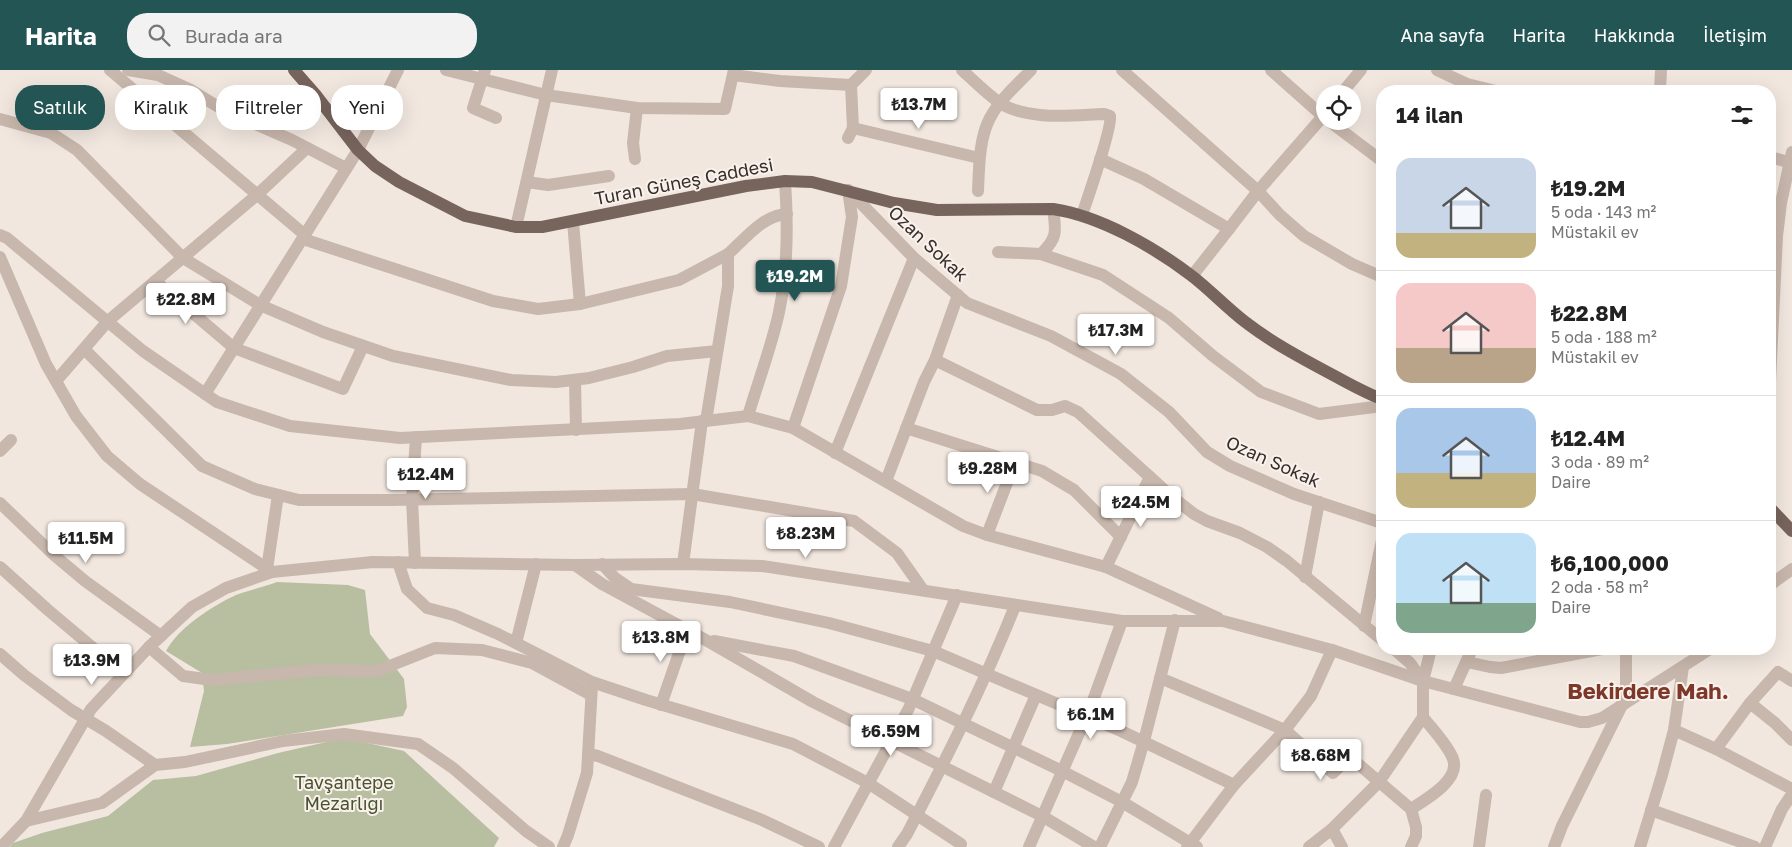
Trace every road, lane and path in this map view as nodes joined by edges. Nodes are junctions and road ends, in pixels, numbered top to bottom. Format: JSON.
{"nodes":[{"id":1,"x":110,"y":70,"type":"edge"},
{"id":2,"x":128,"y":70,"type":"edge"},
{"id":3,"x":294,"y":70,"type":"edge"},
{"id":4,"x":398,"y":70,"type":"edge"},
{"id":5,"x":446,"y":70,"type":"edge"},
{"id":6,"x":552,"y":70,"type":"edge"},
{"id":7,"x":866,"y":70,"type":"edge"},
{"id":8,"x":962,"y":70,"type":"edge"},
{"id":9,"x":1031,"y":70,"type":"edge"},
{"id":10,"x":1122,"y":70,"type":"edge"},
{"id":11,"x":1271,"y":70,"type":"edge"},
{"id":12,"x":1361,"y":70,"type":"edge"},
{"id":13,"x":1437,"y":70,"type":"edge"},
{"id":14,"x":1661,"y":70,"type":"edge"},
{"id":15,"x":734,"y":73,"type":"edge"},
{"id":16,"x":484,"y":75,"type":"edge"},
{"id":17,"x":851,"y":85,"type":"junction"},
{"id":18,"x":1348,"y":85,"type":"edge"},
{"id":19,"x":1471,"y":85,"type":"edge"},
{"id":20,"x":1660,"y":85,"type":"edge"},
{"id":21,"x":546,"y":95,"type":"junction"},
{"id":22,"x":1001,"y":103,"type":"junction"},
{"id":23,"x":637,"y":108,"type":"junction"},
{"id":24,"x":1316,"y":109,"type":"edge"},
{"id":25,"x":496,"y":118,"type":"dead end"},
{"id":26,"x":0,"y":119,"type":"edge"},
{"id":27,"x":1316,"y":127,"type":"edge"},
{"id":28,"x":1342,"y":130,"type":"edge"},
{"id":29,"x":307,"y":148,"type":"junction"},
{"id":30,"x":358,"y":150,"type":"junction"},
{"id":31,"x":1376,"y":156,"type":"edge"},
{"id":32,"x":635,"y":158,"type":"dead end"},
{"id":33,"x":979,"y":158,"type":"junction"},
{"id":34,"x":1776,"y":158,"type":"edge"},
{"id":35,"x":1100,"y":159,"type":"junction"},
{"id":36,"x":1791,"y":159,"type":"edge"},
{"id":37,"x":346,"y":168,"type":"junction"},
{"id":38,"x":609,"y":176,"type":"dead end"},
{"id":39,"x":785,"y":181,"type":"junction"},
{"id":40,"x":527,"y":182,"type":"junction"},
{"id":41,"x":848,"y":190,"type":"junction"},
{"id":42,"x":978,"y":191,"type":"dead end"},
{"id":43,"x":1258,"y":191,"type":"junction"},
{"id":44,"x":258,"y":194,"type":"junction"},
{"id":45,"x":1053,"y":209,"type":"junction"},
{"id":46,"x":787,"y":214,"type":"junction"},
{"id":47,"x":1082,"y":215,"type":"junction"},
{"id":48,"x":573,"y":222,"type":"junction"},
{"id":49,"x":516,"y":227,"type":"junction"},
{"id":50,"x":1229,"y":229,"type":"junction"},
{"id":51,"x":0,"y":235,"type":"edge"},
{"id":52,"x":304,"y":237,"type":"junction"},
{"id":53,"x":998,"y":252,"type":"dead end"},
{"id":54,"x":728,"y":254,"type":"junction"},
{"id":55,"x":1041,"y":254,"type":"junction"},
{"id":56,"x":0,"y":257,"type":"edge"},
{"id":57,"x":183,"y":258,"type":"junction"},
{"id":58,"x":914,"y":258,"type":"junction"},
{"id":59,"x":1776,"y":271,"type":"edge"},
{"id":60,"x":1376,"y":274,"type":"edge"},
{"id":61,"x":1192,"y":276,"type":"junction"},
{"id":62,"x":155,"y":281,"type":"junction"},
{"id":63,"x":958,"y":295,"type":"junction"},
{"id":64,"x":580,"y":304,"type":"junction"},
{"id":65,"x":260,"y":305,"type":"junction"},
{"id":66,"x":108,"y":321,"type":"junction"},
{"id":67,"x":363,"y":346,"type":"junction"},
{"id":68,"x":234,"y":348,"type":"junction"},
{"id":69,"x":84,"y":349,"type":"junction"},
{"id":70,"x":718,"y":351,"type":"junction"},
{"id":71,"x":935,"y":360,"type":"junction"},
{"id":72,"x":575,"y":380,"type":"junction"},
{"id":73,"x":56,"y":381,"type":"junction"},
{"id":74,"x":206,"y":394,"type":"junction"},
{"id":75,"x":1376,"y":396,"type":"edge"},
{"id":76,"x":1376,"y":407,"type":"edge"},
{"id":77,"x":748,"y":416,"type":"junction"},
{"id":78,"x":704,"y":421,"type":"junction"},
{"id":79,"x":793,"y":428,"type":"junction"},
{"id":80,"x":906,"y":428,"type":"junction"},
{"id":81,"x":576,"y":430,"type":"junction"},
{"id":82,"x":416,"y":437,"type":"junction"},
{"id":83,"x":11,"y":440,"type":"dead end"},
{"id":84,"x":0,"y":451,"type":"edge"},
{"id":85,"x":835,"y":453,"type":"junction"},
{"id":86,"x":1015,"y":462,"type":"junction"},
{"id":87,"x":1150,"y":477,"type":"junction"},
{"id":88,"x":886,"y":480,"type":"junction"},
{"id":89,"x":692,"y":494,"type":"junction"},
{"id":90,"x":278,"y":495,"type":"junction"},
{"id":91,"x":412,"y":499,"type":"junction"},
{"id":92,"x":1319,"y":502,"type":"junction"},
{"id":93,"x":0,"y":503,"type":"edge"},
{"id":94,"x":1776,"y":515,"type":"edge"},
{"id":95,"x":1376,"y":521,"type":"edge"},
{"id":96,"x":1792,"y":532,"type":"edge"},
{"id":97,"x":987,"y":535,"type":"junction"},
{"id":98,"x":1121,"y":537,"type":"junction"},
{"id":99,"x":398,"y":562,"type":"junction"},
{"id":100,"x":415,"y":563,"type":"junction"},
{"id":101,"x":536,"y":564,"type":"junction"},
{"id":102,"x":602,"y":564,"type":"junction"},
{"id":103,"x":683,"y":564,"type":"junction"},
{"id":104,"x":575,"y":565,"type":"junction"},
{"id":105,"x":0,"y":567,"type":"edge"},
{"id":106,"x":1106,"y":568,"type":"junction"},
{"id":107,"x":1376,"y":569,"type":"edge"},
{"id":108,"x":1792,"y":570,"type":"edge"},
{"id":109,"x":270,"y":571,"type":"junction"},
{"id":110,"x":1305,"y":577,"type":"junction"},
{"id":111,"x":1776,"y":581,"type":"edge"},
{"id":112,"x":923,"y":590,"type":"junction"},
{"id":113,"x":956,"y":595,"type":"junction"},
{"id":114,"x":1015,"y":606,"type":"junction"},
{"id":115,"x":1175,"y":620,"type":"junction"},
{"id":116,"x":1122,"y":621,"type":"junction"},
{"id":117,"x":1223,"y":621,"type":"junction"},
{"id":118,"x":1364,"y":626,"type":"junction"},
{"id":119,"x":687,"y":630,"type":"junction"},
{"id":120,"x":1376,"y":635,"type":"edge"},
{"id":121,"x":161,"y":636,"type":"junction"},
{"id":122,"x":704,"y":639,"type":"junction"},
{"id":123,"x":516,"y":643,"type":"junction"},
{"id":124,"x":149,"y":646,"type":"junction"},
{"id":125,"x":1332,"y":650,"type":"junction"},
{"id":126,"x":933,"y":651,"type":"junction"},
{"id":127,"x":0,"y":654,"type":"edge"},
{"id":128,"x":1401,"y":655,"type":"edge"},
{"id":129,"x":1430,"y":655,"type":"edge"},
{"id":130,"x":1469,"y":655,"type":"edge"},
{"id":131,"x":1570,"y":655,"type":"edge"},
{"id":132,"x":1626,"y":655,"type":"edge"},
{"id":133,"x":1701,"y":655,"type":"edge"},
{"id":134,"x":1466,"y":662,"type":"junction"},
{"id":135,"x":1683,"y":667,"type":"junction"},
{"id":136,"x":123,"y":673,"type":"junction"},
{"id":137,"x":986,"y":674,"type":"junction"},
{"id":138,"x":1160,"y":678,"type":"junction"},
{"id":139,"x":1792,"y":680,"type":"edge"},
{"id":140,"x":1424,"y":681,"type":"junction"},
{"id":141,"x":592,"y":688,"type":"junction"},
{"id":142,"x":1454,"y":689,"type":"junction"},
{"id":143,"x":1036,"y":695,"type":"junction"},
{"id":144,"x":912,"y":699,"type":"junction"},
{"id":145,"x":1750,"y":703,"type":"junction"},
{"id":146,"x":661,"y":705,"type":"junction"},
{"id":147,"x":1621,"y":707,"type":"junction"},
{"id":148,"x":1086,"y":717,"type":"junction"},
{"id":149,"x":84,"y":718,"type":"junction"},
{"id":150,"x":1423,"y":718,"type":"junction"},
{"id":151,"x":962,"y":724,"type":"junction"},
{"id":152,"x":1285,"y":730,"type":"junction"},
{"id":153,"x":1674,"y":730,"type":"junction"},
{"id":154,"x":1792,"y":740,"type":"edge"},
{"id":155,"x":891,"y":741,"type":"junction"},
{"id":156,"x":1144,"y":741,"type":"junction"},
{"id":157,"x":1013,"y":748,"type":"junction"},
{"id":158,"x":1716,"y":748,"type":"junction"},
{"id":159,"x":588,"y":754,"type":"junction"},
{"id":160,"x":155,"y":766,"type":"junction"},
{"id":161,"x":942,"y":766,"type":"junction"},
{"id":162,"x":1062,"y":771,"type":"junction"},
{"id":163,"x":1380,"y":782,"type":"junction"},
{"id":164,"x":868,"y":783,"type":"junction"},
{"id":165,"x":1234,"y":785,"type":"junction"},
{"id":166,"x":1792,"y":789,"type":"edge"},
{"id":167,"x":994,"y":792,"type":"junction"},
{"id":168,"x":1792,"y":794,"type":"edge"},
{"id":169,"x":1486,"y":795,"type":"dead end"},
{"id":170,"x":1122,"y":802,"type":"junction"},
{"id":171,"x":1411,"y":809,"type":"junction"},
{"id":172,"x":1651,"y":810,"type":"junction"},
{"id":173,"x":917,"y":815,"type":"junction"},
{"id":174,"x":1042,"y":816,"type":"junction"},
{"id":175,"x":26,"y":821,"type":"junction"},
{"id":176,"x":1332,"y":829,"type":"junction"},
{"id":177,"x":961,"y":844,"type":"dead end"},
{"id":178,"x":1191,"y":846,"type":"edge"},
{"id":179,"x":2,"y":847,"type":"edge"},
{"id":180,"x":549,"y":847,"type":"edge"},
{"id":181,"x":563,"y":847,"type":"edge"},
{"id":182,"x":820,"y":847,"type":"edge"},
{"id":183,"x":834,"y":847,"type":"edge"},
{"id":184,"x":898,"y":847,"type":"edge"},
{"id":185,"x":1029,"y":847,"type":"edge"},
{"id":186,"x":1094,"y":847,"type":"edge"},
{"id":187,"x":1100,"y":847,"type":"edge"},
{"id":188,"x":1309,"y":847,"type":"edge"},
{"id":189,"x":1342,"y":847,"type":"edge"},
{"id":190,"x":1411,"y":847,"type":"edge"},
{"id":191,"x":1479,"y":847,"type":"edge"},
{"id":192,"x":1554,"y":847,"type":"edge"},
{"id":193,"x":1640,"y":847,"type":"edge"},
{"id":194,"x":1755,"y":847,"type":"edge"},
{"id":195,"x":1765,"y":847,"type":"edge"}],
"edges":[{"from":1,"to":44,"type":"street"},
{"from":2,"to":29,"type":"street"},
{"from":3,"to":30,"type":"main road","name":"Turan Güneş Caddesi"},
{"from":4,"to":30,"type":"street"},
{"from":5,"to":16,"type":"street"},
{"from":6,"to":21,"type":"street"},
{"from":7,"to":17,"type":"street"},
{"from":8,"to":22,"type":"street"},
{"from":9,"to":22,"type":"street"},
{"from":10,"to":43,"type":"street"},
{"from":11,"to":24,"type":"street"},
{"from":12,"to":18,"type":"street"},
{"from":13,"to":19,"type":"street"},
{"from":14,"to":20,"type":"street"},
{"from":15,"to":17,"type":"street"},
{"from":15,"to":23,"type":"street"},
{"from":16,"to":21,"type":"street"},
{"from":16,"to":25,"type":"street"},
{"from":17,"to":33,"type":"street"},
{"from":21,"to":23,"type":"street"},
{"from":21,"to":40,"type":"street"},
{"from":22,"to":33,"type":"street"},
{"from":22,"to":35,"type":"street"},
{"from":23,"to":32,"type":"street"},
{"from":26,"to":57,"type":"street"},
{"from":27,"to":43,"type":"street"},
{"from":28,"to":31,"type":"street"},
{"from":29,"to":37,"type":"street"},
{"from":29,"to":44,"type":"street"},
{"from":30,"to":37,"type":"street"},
{"from":30,"to":49,"type":"main road","name":"Turan Güneş Caddesi"},
{"from":33,"to":42,"type":"street"},
{"from":34,"to":36,"type":"street"},
{"from":35,"to":47,"type":"street"},
{"from":35,"to":50,"type":"street"},
{"from":36,"to":59,"type":"street"},
{"from":37,"to":52,"type":"street"},
{"from":38,"to":40,"type":"street"},
{"from":39,"to":41,"type":"main road","name":"Turan Güneş Caddesi"},
{"from":39,"to":46,"type":"street"},
{"from":39,"to":48,"type":"main road","name":"Turan Güneş Caddesi"},
{"from":40,"to":49,"type":"street"},
{"from":41,"to":45,"type":"main road","name":"Turan Güneş Caddesi"},
{"from":41,"to":58,"type":"street","name":"Ozan Sokak"},
{"from":41,"to":79,"type":"street"},
{"from":43,"to":50,"type":"street"},
{"from":43,"to":60,"type":"street"},
{"from":44,"to":52,"type":"street"},
{"from":44,"to":57,"type":"street"},
{"from":45,"to":47,"type":"main road","name":"Turan Güneş Caddesi"},
{"from":45,"to":55,"type":"street"},
{"from":46,"to":54,"type":"street"},
{"from":46,"to":77,"type":"street"},
{"from":47,"to":61,"type":"main road","name":"Turan Güneş Caddesi"},
{"from":48,"to":49,"type":"main road","name":"Turan Güneş Caddesi"},
{"from":48,"to":64,"type":"street"},
{"from":50,"to":61,"type":"street"},
{"from":51,"to":66,"type":"street"},
{"from":52,"to":64,"type":"street"},
{"from":52,"to":65,"type":"street"},
{"from":53,"to":55,"type":"street"},
{"from":54,"to":64,"type":"street"},
{"from":54,"to":70,"type":"street"},
{"from":55,"to":76,"type":"street"},
{"from":56,"to":73,"type":"street"},
{"from":57,"to":62,"type":"street"},
{"from":57,"to":65,"type":"street"},
{"from":58,"to":63,"type":"street","name":"Ozan Sokak"},
{"from":58,"to":85,"type":"street"},
{"from":61,"to":75,"type":"main road","name":"Turan Güneş Caddesi"},
{"from":62,"to":66,"type":"street"},
{"from":62,"to":68,"type":"street"},
{"from":63,"to":71,"type":"street"},
{"from":63,"to":92,"type":"street","name":"Ozan Sokak"},
{"from":65,"to":67,"type":"street"},
{"from":65,"to":68,"type":"street"},
{"from":66,"to":69,"type":"street"},
{"from":66,"to":74,"type":"street"},
{"from":67,"to":68,"type":"street"},
{"from":67,"to":72,"type":"street"},
{"from":68,"to":74,"type":"street"},
{"from":69,"to":73,"type":"street"},
{"from":69,"to":90,"type":"street"},
{"from":70,"to":72,"type":"street"},
{"from":70,"to":78,"type":"street"},
{"from":71,"to":80,"type":"street"},
{"from":71,"to":87,"type":"street"},
{"from":72,"to":81,"type":"street"},
{"from":73,"to":109,"type":"street"},
{"from":74,"to":82,"type":"street"},
{"from":77,"to":78,"type":"street"},
{"from":77,"to":79,"type":"street"},
{"from":78,"to":81,"type":"street"},
{"from":78,"to":89,"type":"street"},
{"from":79,"to":85,"type":"street"},
{"from":80,"to":86,"type":"street"},
{"from":80,"to":88,"type":"street"},
{"from":81,"to":82,"type":"street"},
{"from":82,"to":91,"type":"street"},
{"from":83,"to":84,"type":"street"},
{"from":85,"to":88,"type":"street"},
{"from":86,"to":97,"type":"street"},
{"from":86,"to":98,"type":"street"},
{"from":87,"to":98,"type":"street"},
{"from":87,"to":110,"type":"street"},
{"from":88,"to":97,"type":"street"},
{"from":89,"to":91,"type":"street"},
{"from":89,"to":103,"type":"street"},
{"from":89,"to":112,"type":"street"},
{"from":90,"to":91,"type":"street"},
{"from":90,"to":109,"type":"street"},
{"from":91,"to":100,"type":"street"},
{"from":92,"to":95,"type":"street","name":"Ozan Sokak"},
{"from":92,"to":110,"type":"street"},
{"from":93,"to":121,"type":"street"},
{"from":94,"to":96,"type":"main road"},
{"from":97,"to":106,"type":"street"},
{"from":98,"to":106,"type":"street"},
{"from":99,"to":100,"type":"street"},
{"from":99,"to":109,"type":"street"},
{"from":99,"to":123,"type":"street"},
{"from":100,"to":101,"type":"street"},
{"from":101,"to":104,"type":"street"},
{"from":101,"to":123,"type":"street"},
{"from":102,"to":103,"type":"street"},
{"from":102,"to":104,"type":"street"},
{"from":102,"to":126,"type":"street"},
{"from":103,"to":112,"type":"street"},
{"from":104,"to":119,"type":"street"},
{"from":105,"to":136,"type":"street"},
{"from":106,"to":117,"type":"street"},
{"from":107,"to":118,"type":"street"},
{"from":108,"to":111,"type":"street"},
{"from":109,"to":121,"type":"street"},
{"from":110,"to":118,"type":"street"},
{"from":112,"to":113,"type":"street"},
{"from":113,"to":114,"type":"street"},
{"from":113,"to":126,"type":"street"},
{"from":114,"to":116,"type":"street"},
{"from":114,"to":137,"type":"street"},
{"from":115,"to":116,"type":"street"},
{"from":115,"to":117,"type":"street"},
{"from":115,"to":138,"type":"street"},
{"from":116,"to":148,"type":"street"},
{"from":117,"to":125,"type":"street"},
{"from":118,"to":120,"type":"street"},
{"from":119,"to":122,"type":"street"},
{"from":119,"to":146,"type":"street"},
{"from":121,"to":124,"type":"street"},
{"from":122,"to":144,"type":"street"},
{"from":122,"to":155,"type":"street"},
{"from":123,"to":141,"type":"street"},
{"from":124,"to":136,"type":"street"},
{"from":124,"to":141,"type":"street"},
{"from":125,"to":140,"type":"street"},
{"from":125,"to":152,"type":"street"},
{"from":126,"to":137,"type":"street"},
{"from":126,"to":144,"type":"street"},
{"from":127,"to":149,"type":"street"},
{"from":128,"to":140,"type":"street"},
{"from":129,"to":140,"type":"street"},
{"from":130,"to":134,"type":"street"},
{"from":131,"to":134,"type":"street"},
{"from":132,"to":147,"type":"street"},
{"from":133,"to":135,"type":"street"},
{"from":134,"to":142,"type":"street"},
{"from":135,"to":147,"type":"street"},
{"from":135,"to":153,"type":"street"},
{"from":136,"to":149,"type":"street"},
{"from":137,"to":143,"type":"street"},
{"from":137,"to":151,"type":"street"},
{"from":138,"to":152,"type":"street"},
{"from":138,"to":156,"type":"street"},
{"from":139,"to":145,"type":"street"},
{"from":140,"to":142,"type":"street"},
{"from":140,"to":150,"type":"street"},
{"from":141,"to":146,"type":"street"},
{"from":141,"to":159,"type":"street"},
{"from":142,"to":147,"type":"street"},
{"from":143,"to":148,"type":"street"},
{"from":143,"to":157,"type":"street"},
{"from":144,"to":151,"type":"street"},
{"from":144,"to":155,"type":"street"},
{"from":145,"to":154,"type":"street"},
{"from":145,"to":158,"type":"street"},
{"from":146,"to":164,"type":"street"},
{"from":147,"to":192,"type":"street"},
{"from":148,"to":156,"type":"street"},
{"from":148,"to":162,"type":"street"},
{"from":149,"to":160,"type":"street"},
{"from":149,"to":175,"type":"street"},
{"from":150,"to":163,"type":"street"},
{"from":150,"to":171,"type":"street"},
{"from":151,"to":157,"type":"street"},
{"from":151,"to":161,"type":"street"},
{"from":152,"to":163,"type":"street"},
{"from":152,"to":165,"type":"street"},
{"from":153,"to":158,"type":"street"},
{"from":153,"to":172,"type":"street"},
{"from":155,"to":161,"type":"street"},
{"from":155,"to":164,"type":"street"},
{"from":156,"to":165,"type":"street"},
{"from":156,"to":170,"type":"street"},
{"from":157,"to":162,"type":"street"},
{"from":157,"to":167,"type":"street"},
{"from":158,"to":166,"type":"street"},
{"from":159,"to":181,"type":"street"},
{"from":159,"to":182,"type":"street"},
{"from":160,"to":175,"type":"street"},
{"from":160,"to":180,"type":"street"},
{"from":161,"to":167,"type":"street"},
{"from":161,"to":173,"type":"street"},
{"from":162,"to":170,"type":"street"},
{"from":162,"to":174,"type":"street"},
{"from":163,"to":171,"type":"street"},
{"from":163,"to":176,"type":"street"},
{"from":164,"to":173,"type":"street"},
{"from":164,"to":183,"type":"street"},
{"from":165,"to":178,"type":"street"},
{"from":167,"to":174,"type":"street"},
{"from":168,"to":195,"type":"street"},
{"from":169,"to":191,"type":"street"},
{"from":170,"to":178,"type":"street"},
{"from":170,"to":187,"type":"street"},
{"from":171,"to":190,"type":"street"},
{"from":172,"to":193,"type":"street"},
{"from":172,"to":194,"type":"street"},
{"from":173,"to":177,"type":"street"},
{"from":173,"to":184,"type":"street"},
{"from":174,"to":185,"type":"street"},
{"from":174,"to":186,"type":"street"},
{"from":175,"to":179,"type":"street"},
{"from":176,"to":188,"type":"street"},
{"from":176,"to":189,"type":"street"}]}
